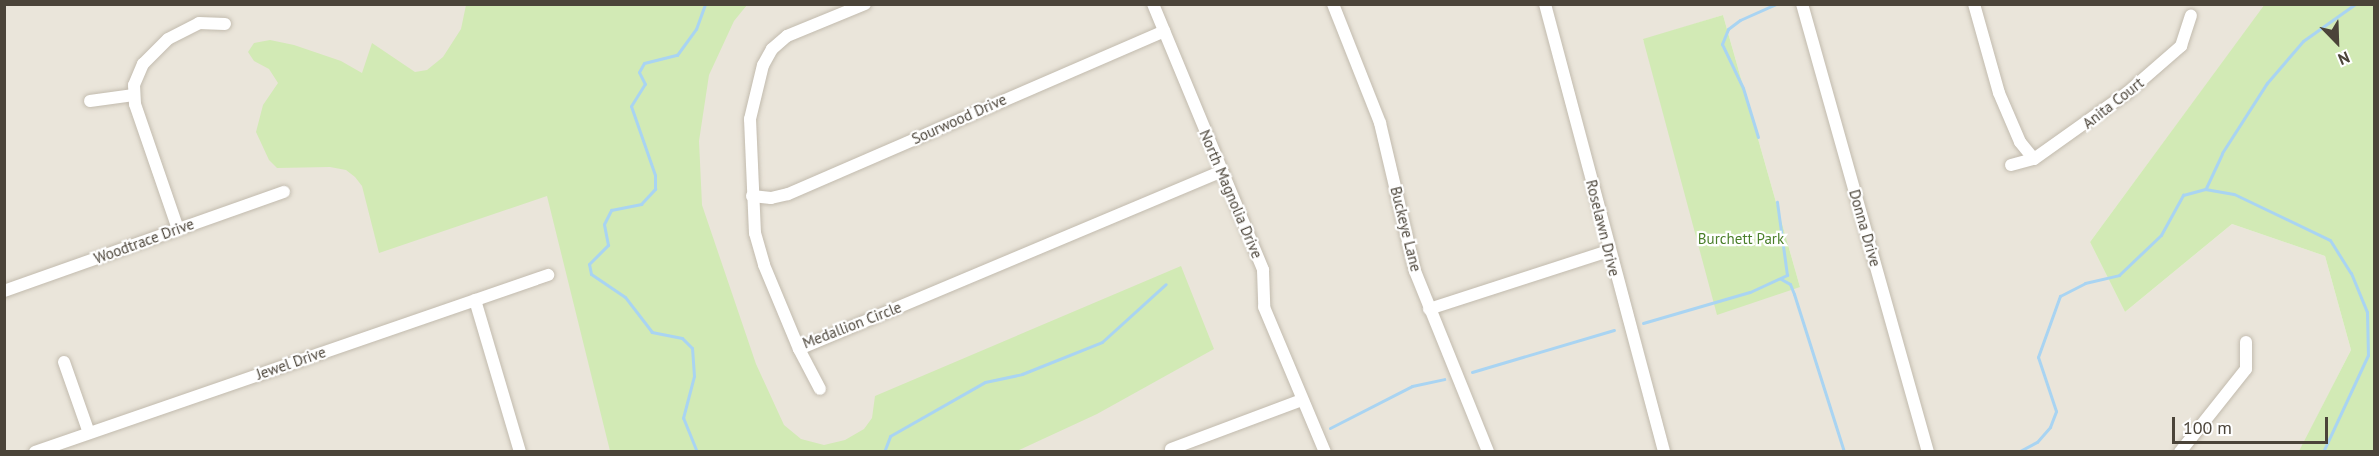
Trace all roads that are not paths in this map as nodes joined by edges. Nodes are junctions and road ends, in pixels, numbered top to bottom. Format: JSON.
{"nodes":[{"id":1,"x":865,"y":4,"type":"edge"},
{"id":2,"x":1153,"y":4,"type":"edge"},
{"id":3,"x":1333,"y":4,"type":"edge"},
{"id":4,"x":1545,"y":4,"type":"edge"},
{"id":5,"x":1802,"y":4,"type":"edge"},
{"id":6,"x":1974,"y":4,"type":"edge"},
{"id":7,"x":2191,"y":16,"type":"dead end"},
{"id":8,"x":225,"y":24,"type":"dead end"},
{"id":9,"x":1164,"y":31,"type":"junction"},
{"id":10,"x":134,"y":95,"type":"junction"},
{"id":11,"x":90,"y":101,"type":"dead end"},
{"id":12,"x":2034,"y":159,"type":"junction"},
{"id":13,"x":2011,"y":165,"type":"dead end"},
{"id":14,"x":1221,"y":172,"type":"junction"},
{"id":15,"x":284,"y":192,"type":"dead end"},
{"id":16,"x":752,"y":196,"type":"junction"},
{"id":17,"x":178,"y":229,"type":"junction"},
{"id":18,"x":1610,"y":251,"type":"junction"},
{"id":19,"x":548,"y":275,"type":"dead end"},
{"id":20,"x":4,"y":291,"type":"edge"},
{"id":21,"x":475,"y":300,"type":"junction"},
{"id":22,"x":1429,"y":309,"type":"junction"},
{"id":23,"x":2246,"y":342,"type":"dead end"},
{"id":24,"x":799,"y":349,"type":"junction"},
{"id":25,"x":64,"y":362,"type":"dead end"},
{"id":26,"x":820,"y":389,"type":"dead end"},
{"id":27,"x":1302,"y":400,"type":"junction"},
{"id":28,"x":89,"y":433,"type":"junction"},
{"id":29,"x":1171,"y":448,"type":"dead end"},
{"id":30,"x":34,"y":452,"type":"edge"},
{"id":31,"x":520,"y":452,"type":"edge"},
{"id":32,"x":1324,"y":452,"type":"edge"},
{"id":33,"x":1488,"y":452,"type":"edge"},
{"id":34,"x":1664,"y":452,"type":"edge"},
{"id":35,"x":1928,"y":452,"type":"edge"},
{"id":36,"x":2180,"y":452,"type":"edge"}],
"edges":[{"from":1,"to":16,"type":"street","name":"Medallion Circle"},
{"from":2,"to":9,"type":"street","name":"North Magnolia Drive"},
{"from":3,"to":22,"type":"street","name":"Buckeye Lane"},
{"from":4,"to":18,"type":"street","name":"Roselawn Drive"},
{"from":5,"to":35,"type":"street","name":"Donna Drive"},
{"from":6,"to":12,"type":"street"},
{"from":7,"to":12,"type":"street","name":"Anita Court"},
{"from":8,"to":10,"type":"street"},
{"from":9,"to":14,"type":"street","name":"North Magnolia Drive"},
{"from":9,"to":16,"type":"street","name":"Sourwood Drive"},
{"from":10,"to":11,"type":"street"},
{"from":10,"to":17,"type":"street"},
{"from":12,"to":13,"type":"street","name":"Anita Court"},
{"from":14,"to":24,"type":"street","name":"Medallion Circle"},
{"from":14,"to":27,"type":"street","name":"North Magnolia Drive"},
{"from":15,"to":17,"type":"street","name":"Woodtrace Drive"},
{"from":16,"to":24,"type":"street","name":"Medallion Circle"},
{"from":17,"to":20,"type":"street","name":"Woodtrace Drive"},
{"from":18,"to":22,"type":"street"},
{"from":18,"to":34,"type":"street","name":"Roselawn Drive"},
{"from":19,"to":21,"type":"street","name":"Jewel Drive"},
{"from":21,"to":28,"type":"street","name":"Jewel Drive"},
{"from":21,"to":31,"type":"street"},
{"from":22,"to":33,"type":"street","name":"Buckeye Lane"},
{"from":23,"to":36,"type":"street"},
{"from":24,"to":26,"type":"street"},
{"from":25,"to":28,"type":"street"},
{"from":27,"to":29,"type":"street"},
{"from":27,"to":32,"type":"street","name":"North Magnolia Drive"},
{"from":28,"to":30,"type":"street","name":"Jewel Drive"}]}
